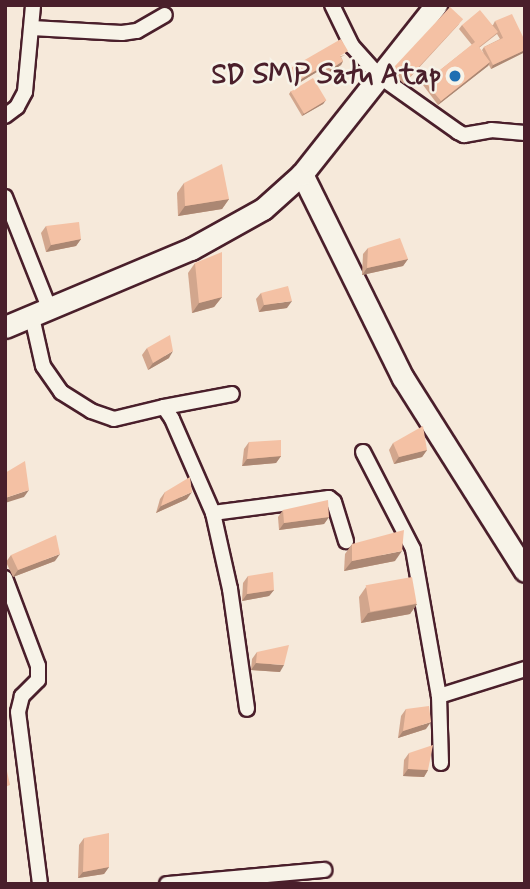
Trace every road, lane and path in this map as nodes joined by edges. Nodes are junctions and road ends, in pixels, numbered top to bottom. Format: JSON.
{"nodes":[{"id":1,"x":33,"y":5,"type":"edge"},
{"id":2,"x":332,"y":5,"type":"edge"},
{"id":3,"x":436,"y":5,"type":"edge"},
{"id":4,"x":164,"y":15,"type":"dead end"},
{"id":5,"x":32,"y":29,"type":"junction"},
{"id":6,"x":379,"y":76,"type":"junction"},
{"id":7,"x":5,"y":116,"type":"edge"},
{"id":8,"x":525,"y":133,"type":"edge"},
{"id":9,"x":302,"y":174,"type":"junction"},
{"id":10,"x":5,"y":197,"type":"edge"},
{"id":11,"x":41,"y":313,"type":"junction"},
{"id":12,"x":5,"y":327,"type":"edge"},
{"id":13,"x":232,"y":394,"type":"dead end"},
{"id":14,"x":164,"y":407,"type":"junction"},
{"id":15,"x":363,"y":452,"type":"dead end"},
{"id":16,"x":214,"y":513,"type":"junction"},
{"id":17,"x":346,"y":541,"type":"dead end"},
{"id":18,"x":525,"y":571,"type":"edge"},
{"id":19,"x":5,"y":578,"type":"edge"},
{"id":20,"x":525,"y":669,"type":"edge"},
{"id":21,"x":439,"y":696,"type":"junction"},
{"id":22,"x":247,"y":709,"type":"dead end"},
{"id":23,"x":441,"y":763,"type":"dead end"},
{"id":24,"x":324,"y":870,"type":"dead end"},
{"id":25,"x":40,"y":884,"type":"edge"},
{"id":26,"x":167,"y":884,"type":"edge"}],
"edges":[{"from":1,"to":5,"type":"street"},
{"from":2,"to":6,"type":"street"},
{"from":3,"to":6,"type":"street"},
{"from":4,"to":5,"type":"street"},
{"from":5,"to":7,"type":"street"},
{"from":6,"to":8,"type":"street"},
{"from":6,"to":9,"type":"street"},
{"from":9,"to":11,"type":"street"},
{"from":9,"to":18,"type":"street"},
{"from":10,"to":11,"type":"street"},
{"from":11,"to":12,"type":"street"},
{"from":11,"to":14,"type":"street"},
{"from":13,"to":14,"type":"street"},
{"from":14,"to":16,"type":"street"},
{"from":15,"to":21,"type":"street"},
{"from":16,"to":17,"type":"street"},
{"from":16,"to":22,"type":"street"},
{"from":19,"to":25,"type":"street"},
{"from":20,"to":21,"type":"street"},
{"from":21,"to":23,"type":"street"},
{"from":24,"to":26,"type":"street"}]}
